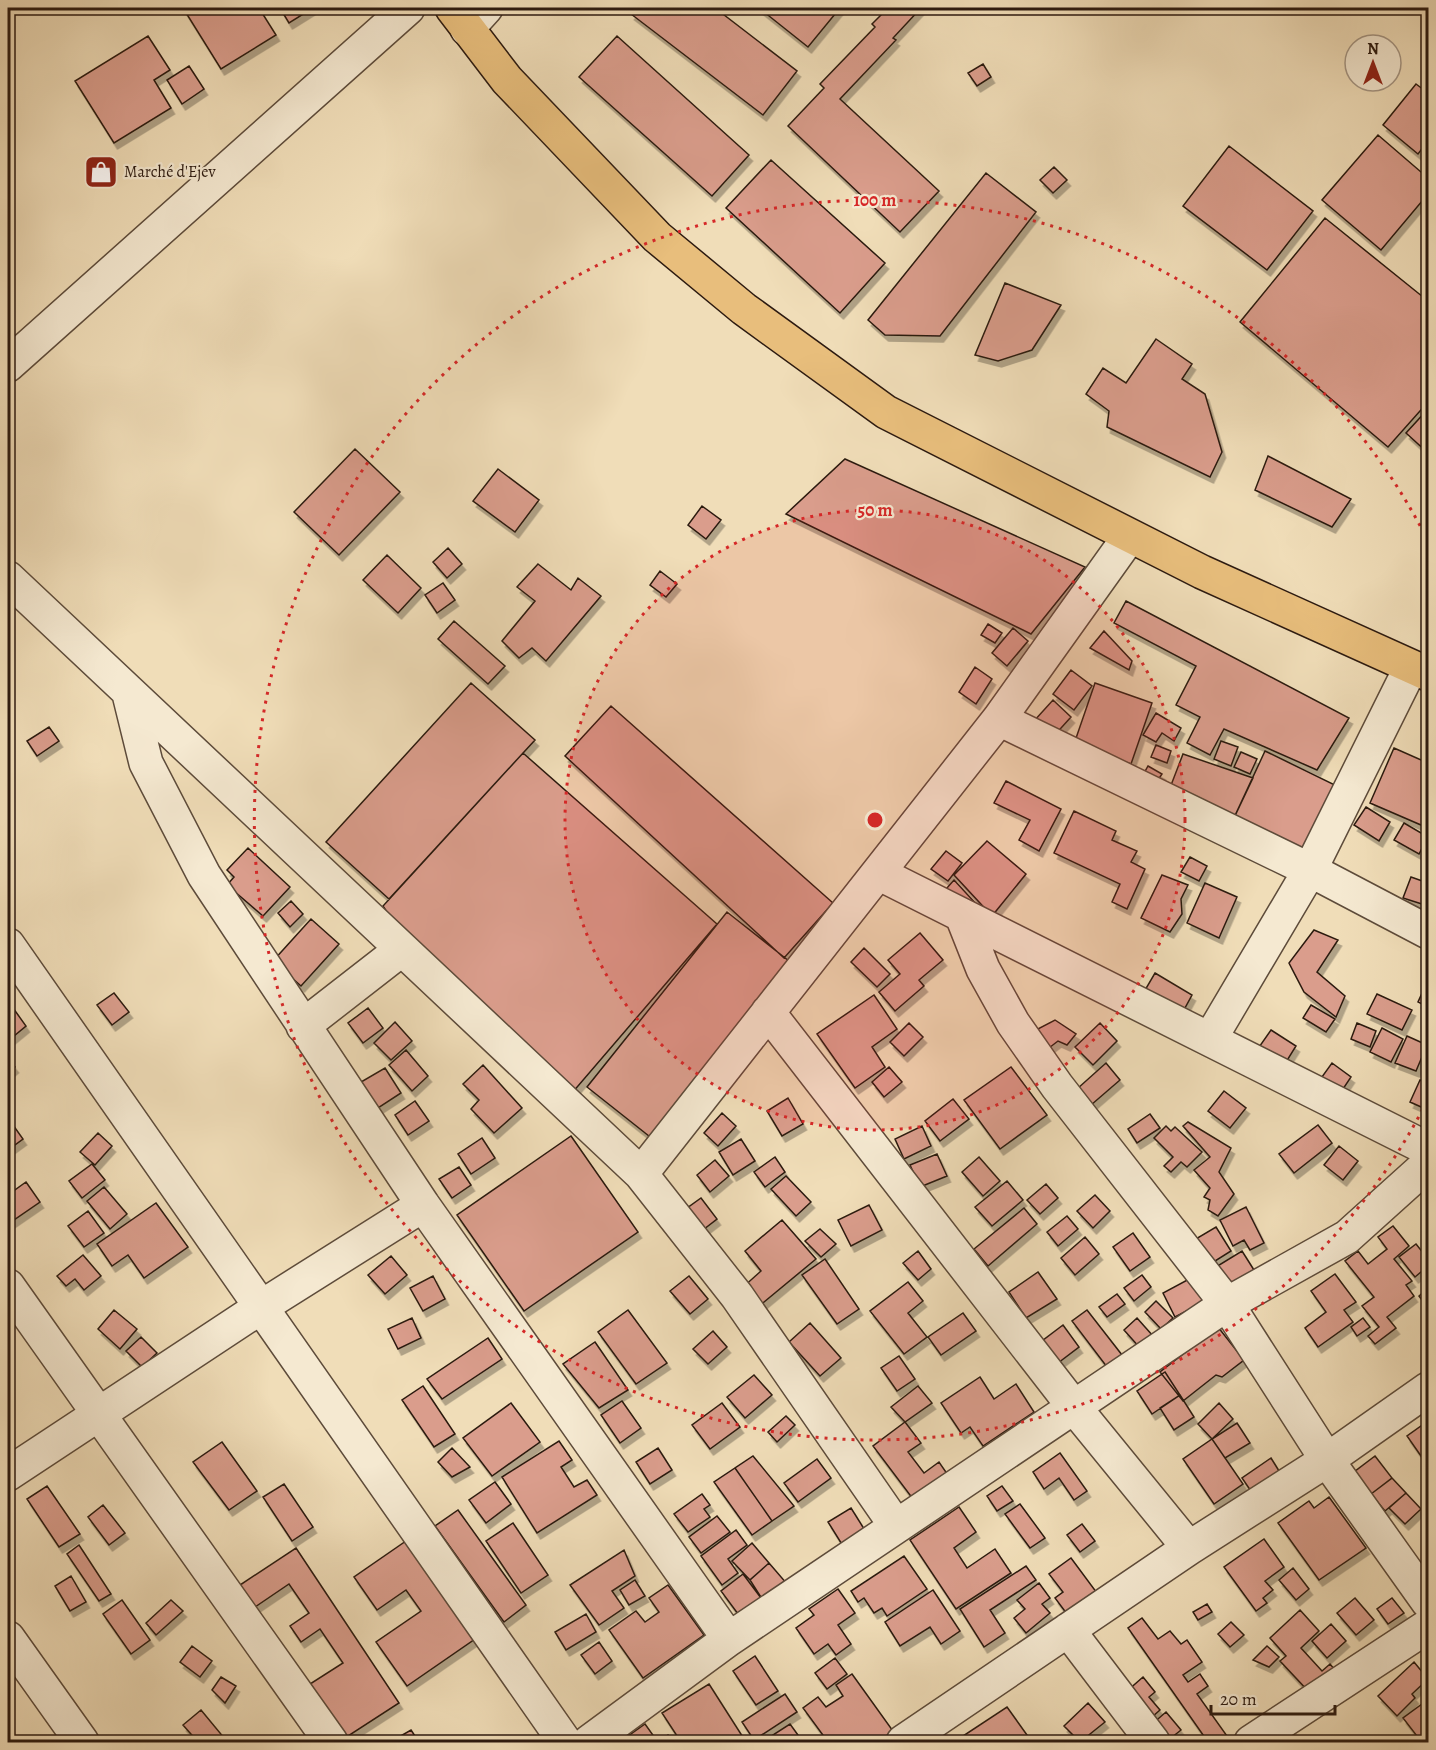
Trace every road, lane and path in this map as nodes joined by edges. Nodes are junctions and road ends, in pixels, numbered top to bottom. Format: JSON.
{"nodes":[{"id":1,"x":408,"y":8,"type":"edge"},
{"id":2,"x":469,"y":15,"type":"edge"},
{"id":3,"x":8,"y":365,"type":"edge"},
{"id":4,"x":1130,"y":537,"type":"junction"},
{"id":5,"x":8,"y":578,"type":"edge"},
{"id":6,"x":1420,"y":670,"type":"edge"},
{"id":7,"x":129,"y":694,"type":"junction"},
{"id":8,"x":999,"y":719,"type":"junction"},
{"id":9,"x":1310,"y":870,"type":"junction"},
{"id":10,"x":878,"y":873,"type":"junction"},
{"id":11,"x":962,"y":916,"type":"junction"},
{"id":12,"x":1428,"y":932,"type":"edge"},
{"id":13,"x":8,"y":945,"type":"edge"},
{"id":14,"x":402,"y":949,"type":"junction"},
{"id":15,"x":768,"y":1012,"type":"junction"},
{"id":16,"x":303,"y":1026,"type":"junction"},
{"id":17,"x":1210,"y":1039,"type":"junction"},
{"id":18,"x":1428,"y":1149,"type":"edge"},
{"id":19,"x":1428,"y":1164,"type":"edge"},
{"id":20,"x":641,"y":1174,"type":"junction"},
{"id":21,"x":423,"y":1205,"type":"junction"},
{"id":22,"x":8,"y":1286,"type":"edge"},
{"id":23,"x":1227,"y":1304,"type":"junction"},
{"id":24,"x":261,"y":1307,"type":"junction"},
{"id":25,"x":1428,"y":1389,"type":"edge"},
{"id":26,"x":1074,"y":1407,"type":"junction"},
{"id":27,"x":97,"y":1413,"type":"junction"},
{"id":28,"x":1327,"y":1460,"type":"junction"},
{"id":29,"x":8,"y":1474,"type":"edge"},
{"id":30,"x":896,"y":1526,"type":"junction"},
{"id":31,"x":1189,"y":1548,"type":"junction"},
{"id":32,"x":1428,"y":1602,"type":"edge"},
{"id":33,"x":1428,"y":1626,"type":"edge"},
{"id":34,"x":1068,"y":1630,"type":"junction"},
{"id":35,"x":8,"y":1638,"type":"edge"},
{"id":36,"x":729,"y":1640,"type":"junction"},
{"id":37,"x":82,"y":1743,"type":"edge"},
{"id":38,"x":331,"y":1743,"type":"edge"},
{"id":39,"x":565,"y":1743,"type":"edge"},
{"id":40,"x":589,"y":1743,"type":"edge"},
{"id":41,"x":903,"y":1743,"type":"edge"},
{"id":42,"x":1154,"y":1743,"type":"edge"},
{"id":43,"x":1251,"y":1743,"type":"edge"}],
"edges":[{"from":1,"to":3,"type":"street"},
{"from":2,"to":4,"type":"main road"},
{"from":4,"to":6,"type":"main road"},
{"from":4,"to":8,"type":"street"},
{"from":5,"to":7,"type":"street"},
{"from":6,"to":9,"type":"street"},
{"from":7,"to":14,"type":"street"},
{"from":7,"to":16,"type":"street"},
{"from":8,"to":9,"type":"street"},
{"from":8,"to":10,"type":"street"},
{"from":9,"to":12,"type":"street"},
{"from":9,"to":17,"type":"street"},
{"from":10,"to":11,"type":"street"},
{"from":10,"to":15,"type":"street"},
{"from":11,"to":17,"type":"street"},
{"from":11,"to":23,"type":"street"},
{"from":13,"to":24,"type":"street"},
{"from":14,"to":16,"type":"street"},
{"from":14,"to":20,"type":"street"},
{"from":15,"to":20,"type":"street"},
{"from":15,"to":26,"type":"street"},
{"from":16,"to":21,"type":"street"},
{"from":17,"to":18,"type":"street"},
{"from":19,"to":23,"type":"street"},
{"from":20,"to":30,"type":"street"},
{"from":21,"to":24,"type":"street"},
{"from":21,"to":36,"type":"street"},
{"from":22,"to":27,"type":"street"},
{"from":23,"to":26,"type":"street"},
{"from":23,"to":28,"type":"street"},
{"from":24,"to":27,"type":"street"},
{"from":24,"to":39,"type":"street"},
{"from":25,"to":28,"type":"street"},
{"from":26,"to":30,"type":"street"},
{"from":26,"to":31,"type":"street"},
{"from":27,"to":29,"type":"street"},
{"from":27,"to":38,"type":"street"},
{"from":28,"to":31,"type":"street"},
{"from":28,"to":32,"type":"street"},
{"from":30,"to":36,"type":"street"},
{"from":31,"to":34,"type":"street"},
{"from":33,"to":43,"type":"street"},
{"from":34,"to":41,"type":"street"},
{"from":34,"to":42,"type":"street"},
{"from":35,"to":37,"type":"street"},
{"from":36,"to":40,"type":"street"}]}
